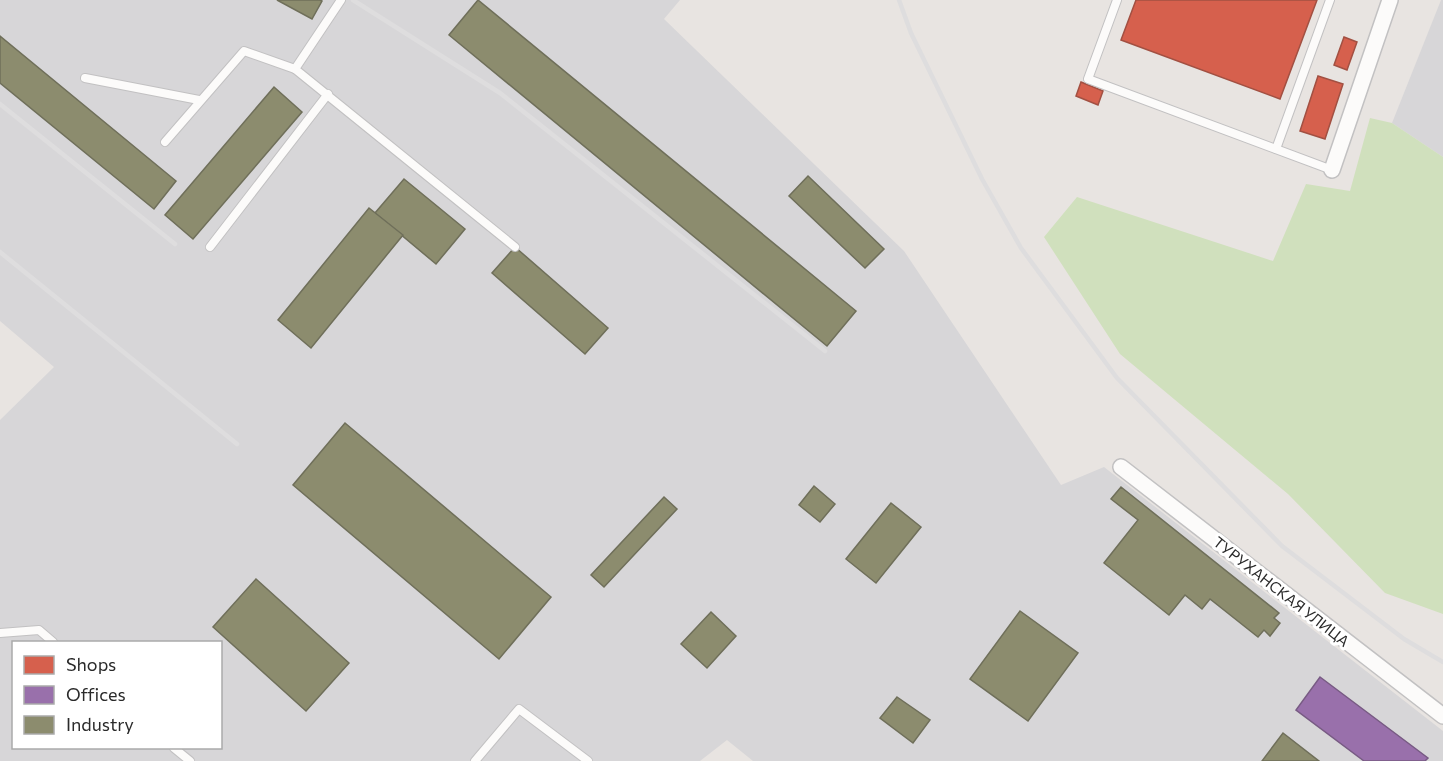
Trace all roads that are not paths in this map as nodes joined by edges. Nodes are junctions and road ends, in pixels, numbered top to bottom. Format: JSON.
{"nodes":[{"id":1,"x":341,"y":0,"type":"edge"},
{"id":2,"x":1117,"y":0,"type":"edge"},
{"id":3,"x":1330,"y":0,"type":"edge"},
{"id":4,"x":1390,"y":0,"type":"edge"},
{"id":5,"x":295,"y":69,"type":"junction"},
{"id":6,"x":85,"y":78,"type":"dead end"},
{"id":7,"x":328,"y":94,"type":"junction"},
{"id":8,"x":199,"y":100,"type":"junction"},
{"id":9,"x":165,"y":142,"type":"dead end"},
{"id":10,"x":1276,"y":149,"type":"junction"},
{"id":11,"x":1332,"y":170,"type":"joint"},
{"id":12,"x":515,"y":247,"type":"dead end"},
{"id":13,"x":210,"y":248,"type":"dead end"},
{"id":14,"x":1121,"y":467,"type":"dead end"},
{"id":15,"x":0,"y":633,"type":"edge"},
{"id":16,"x":52,"y":641,"type":"edge"},
{"id":17,"x":1443,"y":717,"type":"edge"},
{"id":18,"x":176,"y":749,"type":"edge"},
{"id":19,"x":190,"y":761,"type":"edge"},
{"id":20,"x":476,"y":761,"type":"edge"},
{"id":21,"x":588,"y":761,"type":"edge"}],
"edges":[{"from":1,"to":5,"type":"lane"},
{"from":2,"to":10,"type":"lane"},
{"from":3,"to":10,"type":"lane"},
{"from":4,"to":11,"type":"street"},
{"from":5,"to":7,"type":"lane"},
{"from":5,"to":8,"type":"lane"},
{"from":6,"to":8,"type":"lane"},
{"from":7,"to":12,"type":"lane"},
{"from":7,"to":13,"type":"lane"},
{"from":8,"to":9,"type":"lane"},
{"from":10,"to":11,"type":"lane"},
{"from":14,"to":17,"type":"street","name":"ТУРУХАНСКАЯ УЛИЦА"},
{"from":15,"to":16,"type":"lane"},
{"from":18,"to":19,"type":"lane"},
{"from":20,"to":21,"type":"lane"}]}
